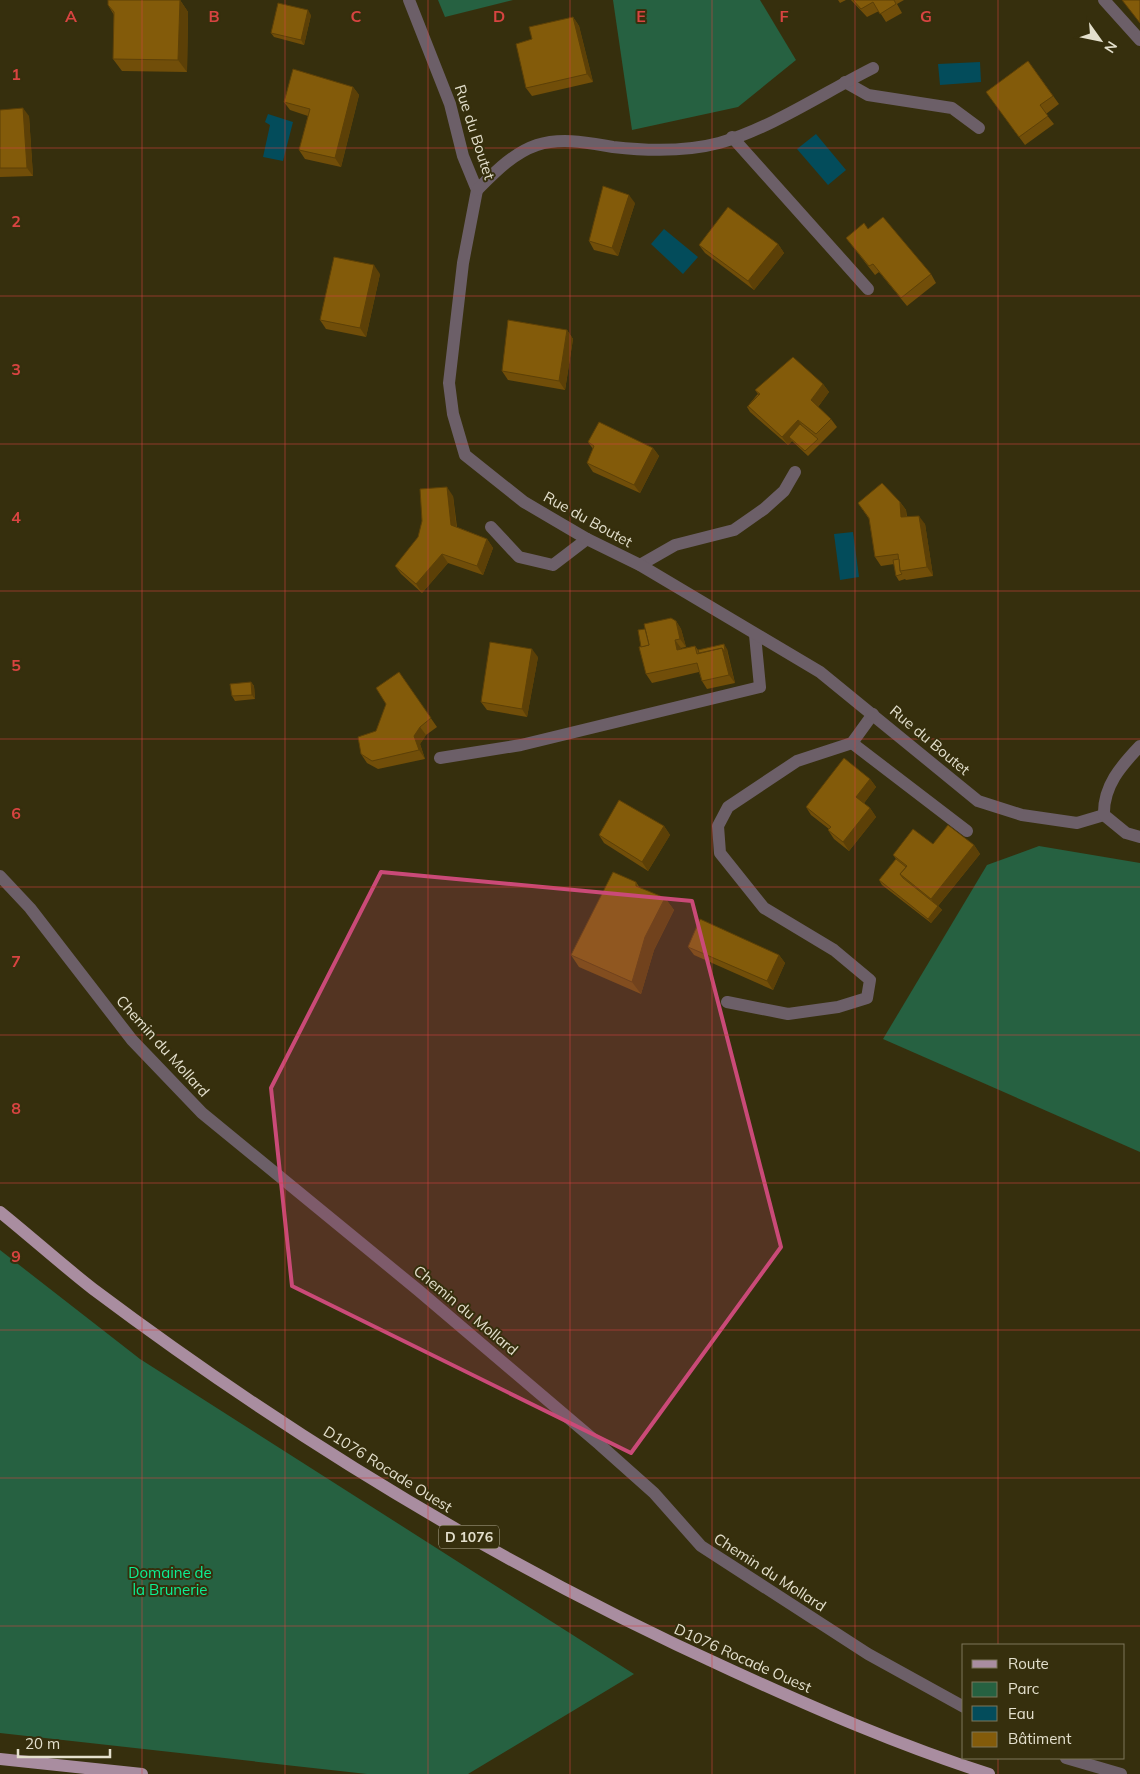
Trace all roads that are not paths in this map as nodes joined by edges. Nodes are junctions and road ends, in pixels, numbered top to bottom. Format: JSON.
{"nodes":[{"id":1,"x":409,"y":0,"type":"edge"},
{"id":2,"x":1105,"y":0,"type":"edge"},
{"id":3,"x":1140,"y":40,"type":"edge"},
{"id":4,"x":873,"y":68,"type":"dead end"},
{"id":5,"x":846,"y":82,"type":"junction"},
{"id":6,"x":979,"y":128,"type":"dead end"},
{"id":7,"x":732,"y":138,"type":"junction"},
{"id":8,"x":477,"y":190,"type":"junction"},
{"id":9,"x":868,"y":289,"type":"dead end"},
{"id":10,"x":795,"y":472,"type":"dead end"},
{"id":11,"x":491,"y":526,"type":"dead end"},
{"id":12,"x":587,"y":539,"type":"junction"},
{"id":13,"x":640,"y":565,"type":"junction"},
{"id":14,"x":754,"y":635,"type":"junction"},
{"id":15,"x":873,"y":714,"type":"junction"},
{"id":16,"x":852,"y":743,"type":"junction"},
{"id":17,"x":1140,"y":746,"type":"edge"},
{"id":18,"x":440,"y":758,"type":"dead end"},
{"id":19,"x":1104,"y":815,"type":"junction"},
{"id":20,"x":967,"y":831,"type":"dead end"},
{"id":21,"x":1140,"y":837,"type":"edge"},
{"id":22,"x":0,"y":876,"type":"edge"},
{"id":23,"x":727,"y":1002,"type":"dead end"},
{"id":24,"x":0,"y":1212,"type":"edge"},
{"id":25,"x":962,"y":1706,"type":"edge"},
{"id":26,"x":0,"y":1759,"type":"edge"},
{"id":27,"x":1069,"y":1759,"type":"edge"},
{"id":28,"x":142,"y":1774,"type":"edge"},
{"id":29,"x":988,"y":1774,"type":"edge"},
{"id":30,"x":1121,"y":1774,"type":"edge"}],
"edges":[{"from":1,"to":8,"type":"street","name":"Rue du Boutet"},
{"from":2,"to":3,"type":"street"},
{"from":4,"to":5,"type":"street"},
{"from":5,"to":6,"type":"street"},
{"from":5,"to":7,"type":"street"},
{"from":7,"to":8,"type":"street"},
{"from":7,"to":9,"type":"street"},
{"from":8,"to":12,"type":"street","name":"Rue du Boutet"},
{"from":10,"to":13,"type":"street"},
{"from":11,"to":12,"type":"street"},
{"from":12,"to":13,"type":"street","name":"Rue du Boutet"},
{"from":13,"to":14,"type":"street","name":"Rue du Boutet"},
{"from":14,"to":15,"type":"street","name":"Rue du Boutet"},
{"from":14,"to":18,"type":"street"},
{"from":15,"to":16,"type":"street"},
{"from":15,"to":19,"type":"street","name":"Rue du Boutet"},
{"from":16,"to":20,"type":"street"},
{"from":16,"to":23,"type":"street"},
{"from":17,"to":19,"type":"street"},
{"from":19,"to":21,"type":"street"},
{"from":22,"to":25,"type":"street","name":"Chemin du Mollard"},
{"from":24,"to":29,"type":"main road","name":"D1076 Rocade Ouest","number":"D 1076"},
{"from":26,"to":28,"type":"main road"},
{"from":27,"to":30,"type":"street"}]}
